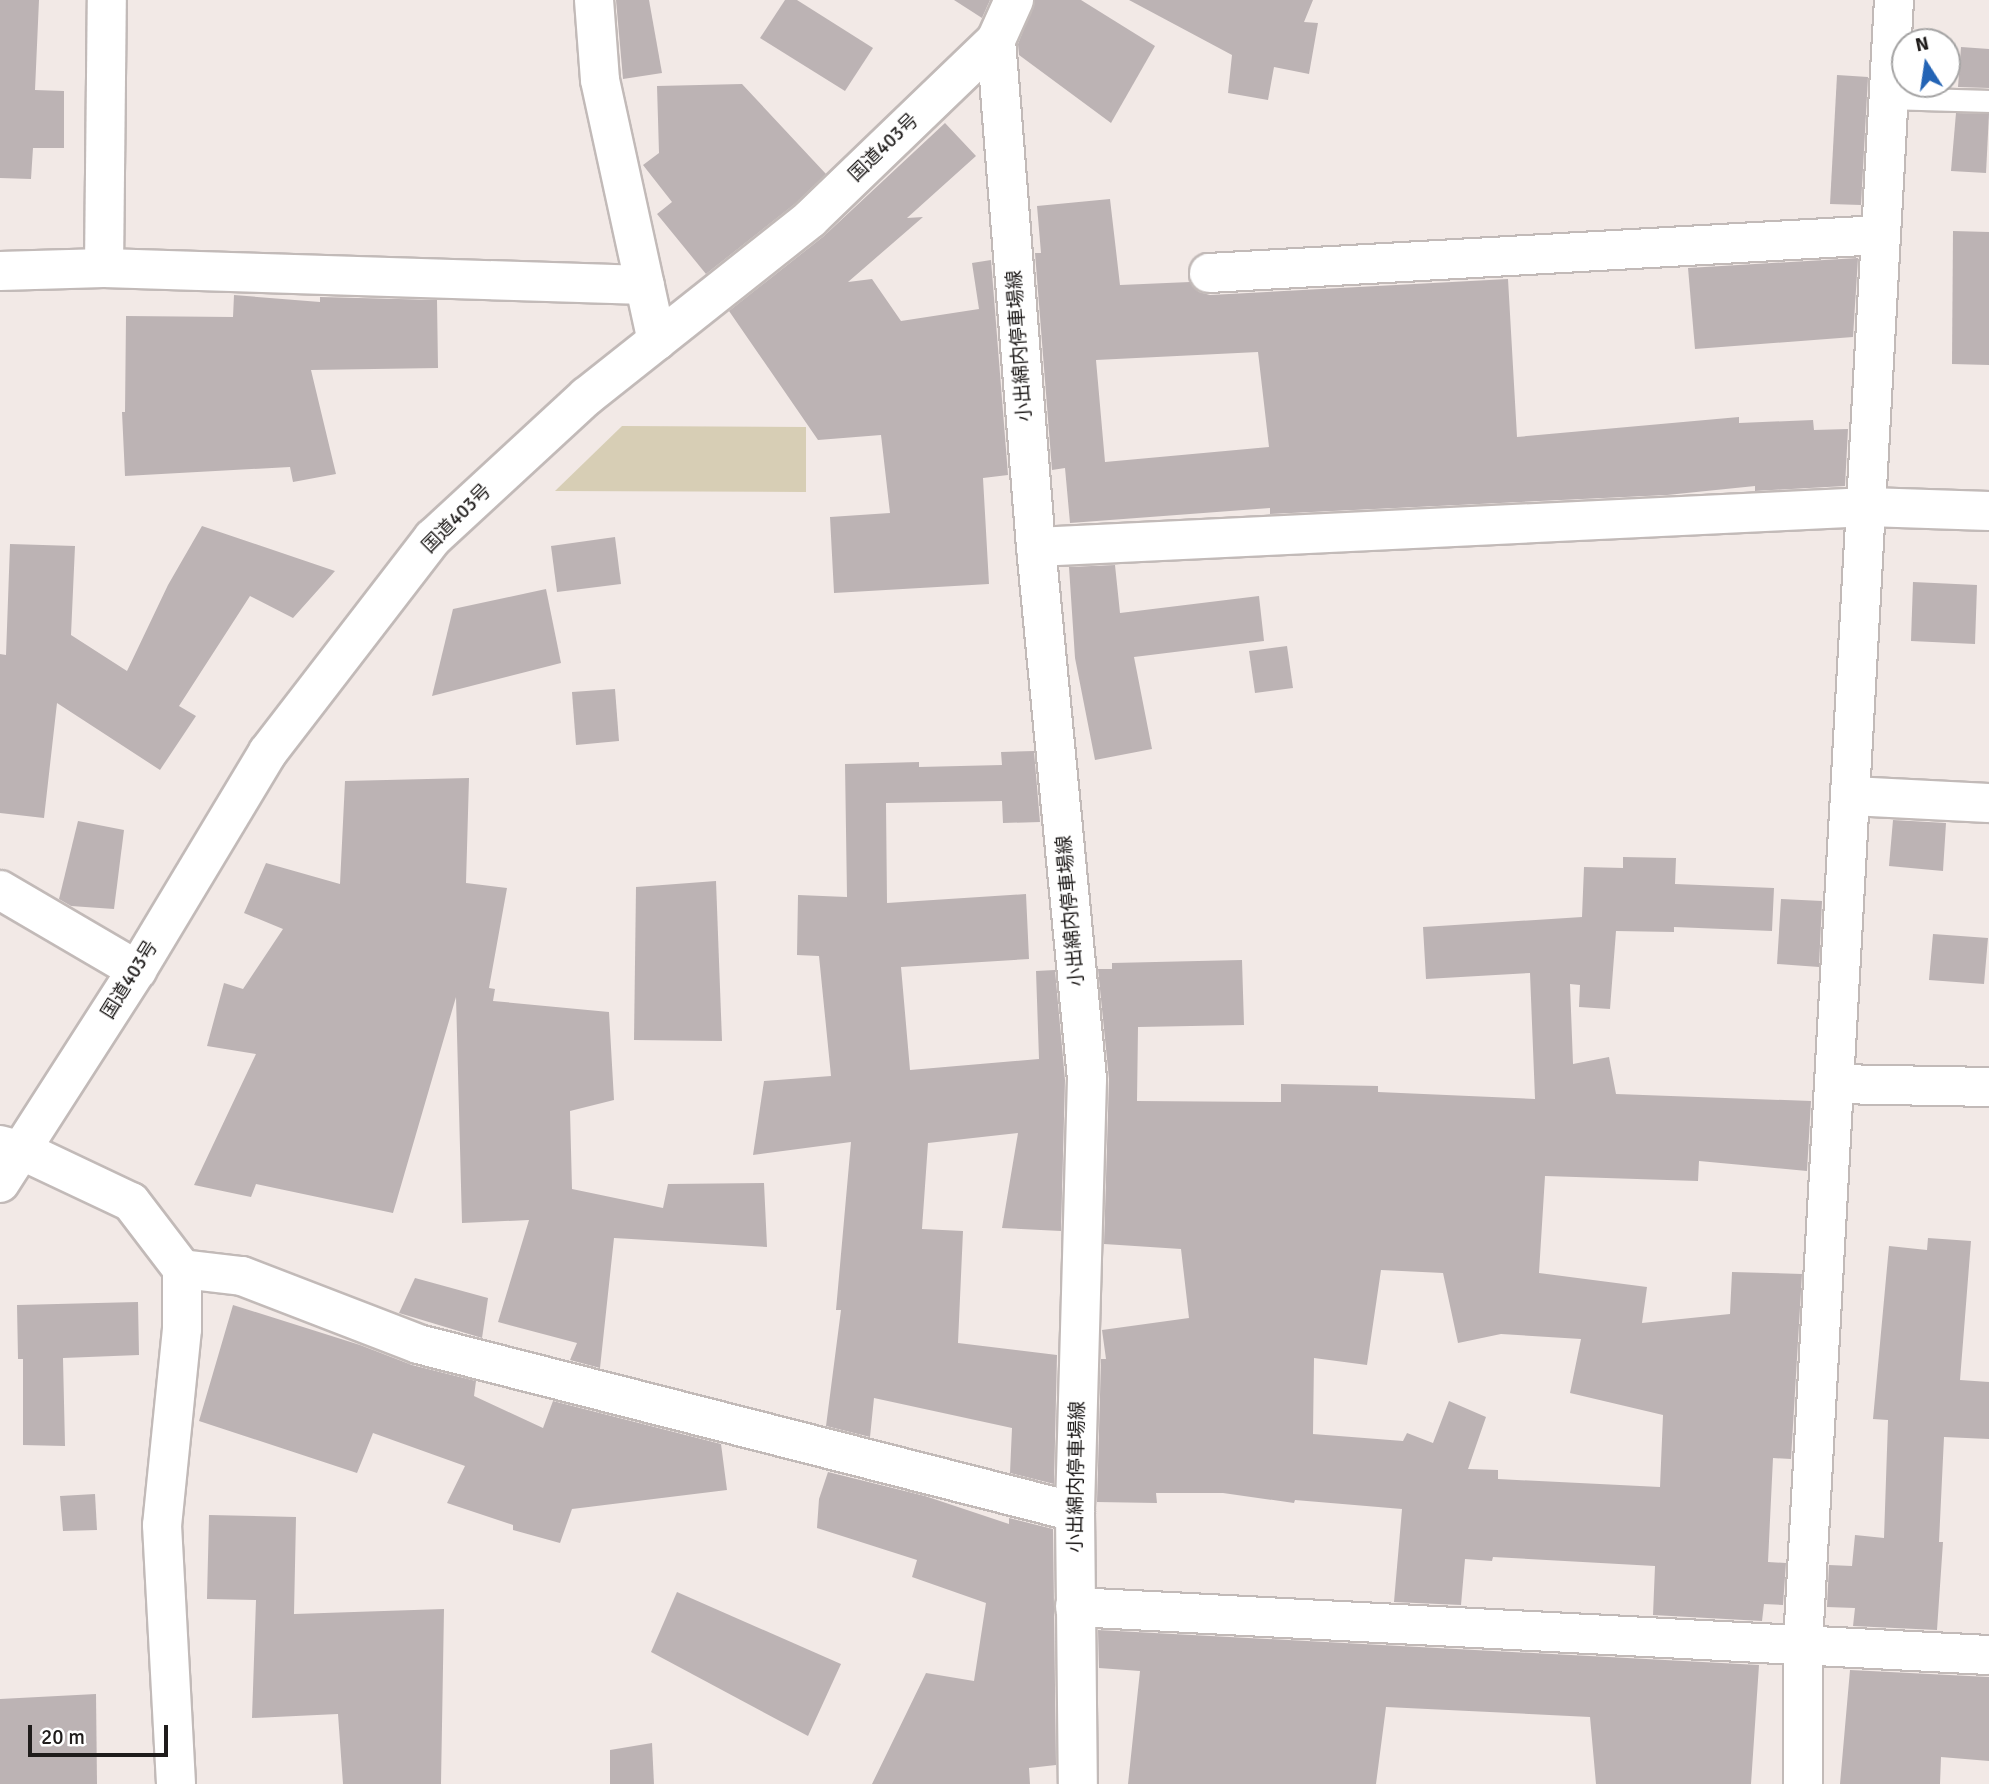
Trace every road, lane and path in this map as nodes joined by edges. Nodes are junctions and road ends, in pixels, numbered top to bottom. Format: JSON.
{"nodes":[{"id":1,"x":107,"y":0,"type":"edge"},
{"id":2,"x":594,"y":0,"type":"edge"},
{"id":3,"x":1014,"y":0,"type":"edge"},
{"id":4,"x":1894,"y":0,"type":"edge"},
{"id":5,"x":996,"y":40,"type":"junction"},
{"id":6,"x":1888,"y":98,"type":"junction"},
{"id":7,"x":1989,"y":101,"type":"edge"},
{"id":8,"x":1881,"y":235,"type":"junction"},
{"id":9,"x":104,"y":268,"type":"junction"},
{"id":10,"x":0,"y":271,"type":"edge"},
{"id":11,"x":1209,"y":273,"type":"dead end"},
{"id":12,"x":645,"y":285,"type":"junction"},
{"id":13,"x":657,"y":341,"type":"junction"},
{"id":14,"x":1868,"y":507,"type":"junction"},
{"id":15,"x":1989,"y":511,"type":"edge"},
{"id":16,"x":1036,"y":547,"type":"junction"},
{"id":17,"x":1851,"y":796,"type":"junction"},
{"id":18,"x":1989,"y":803,"type":"edge"},
{"id":19,"x":0,"y":890,"type":"edge"},
{"id":20,"x":137,"y":970,"type":"junction"},
{"id":21,"x":1835,"y":1084,"type":"junction"},
{"id":22,"x":1989,"y":1087,"type":"edge"},
{"id":23,"x":11,"y":1148,"type":"edge"},
{"id":24,"x":0,"y":1183,"type":"edge"},
{"id":25,"x":182,"y":1269,"type":"junction"},
{"id":26,"x":1075,"y":1512,"type":"junction"},
{"id":27,"x":1075,"y":1607,"type":"junction"},
{"id":28,"x":1803,"y":1643,"type":"junction"},
{"id":29,"x":1989,"y":1655,"type":"edge"},
{"id":30,"x":176,"y":1784,"type":"edge"},
{"id":31,"x":1078,"y":1784,"type":"edge"},
{"id":32,"x":1803,"y":1784,"type":"edge"}],
"edges":[{"from":1,"to":9,"type":"main road"},
{"from":2,"to":12,"type":"main road"},
{"from":3,"to":5,"type":"main road","name":"国道403号"},
{"from":4,"to":6,"type":"main road"},
{"from":5,"to":13,"type":"main road","name":"国道403号"},
{"from":5,"to":16,"type":"main road","name":"小出綿内停車場線"},
{"from":6,"to":7,"type":"lane"},
{"from":6,"to":8,"type":"main road"},
{"from":8,"to":11,"type":"main road"},
{"from":8,"to":14,"type":"main road"},
{"from":9,"to":10,"type":"main road"},
{"from":9,"to":12,"type":"main road"},
{"from":12,"to":13,"type":"main road"},
{"from":13,"to":20,"type":"main road","name":"国道403号"},
{"from":14,"to":15,"type":"main road"},
{"from":14,"to":16,"type":"main road"},
{"from":14,"to":17,"type":"main road"},
{"from":16,"to":26,"type":"main road","name":"小出綿内停車場線"},
{"from":17,"to":18,"type":"main road"},
{"from":17,"to":21,"type":"main road"},
{"from":19,"to":20,"type":"main road"},
{"from":20,"to":23,"type":"main road","name":"国道403号"},
{"from":21,"to":22,"type":"main road"},
{"from":21,"to":28,"type":"main road"},
{"from":23,"to":24,"type":"main road","name":"国道403号"},
{"from":23,"to":25,"type":"main road"},
{"from":25,"to":26,"type":"main road"},
{"from":25,"to":30,"type":"main road"},
{"from":26,"to":27,"type":"main road","name":"小出綿内停車場線"},
{"from":27,"to":28,"type":"main road"},
{"from":27,"to":31,"type":"main road","name":"小出綿内停車場線"},
{"from":28,"to":29,"type":"main road"},
{"from":28,"to":32,"type":"main road"}]}
